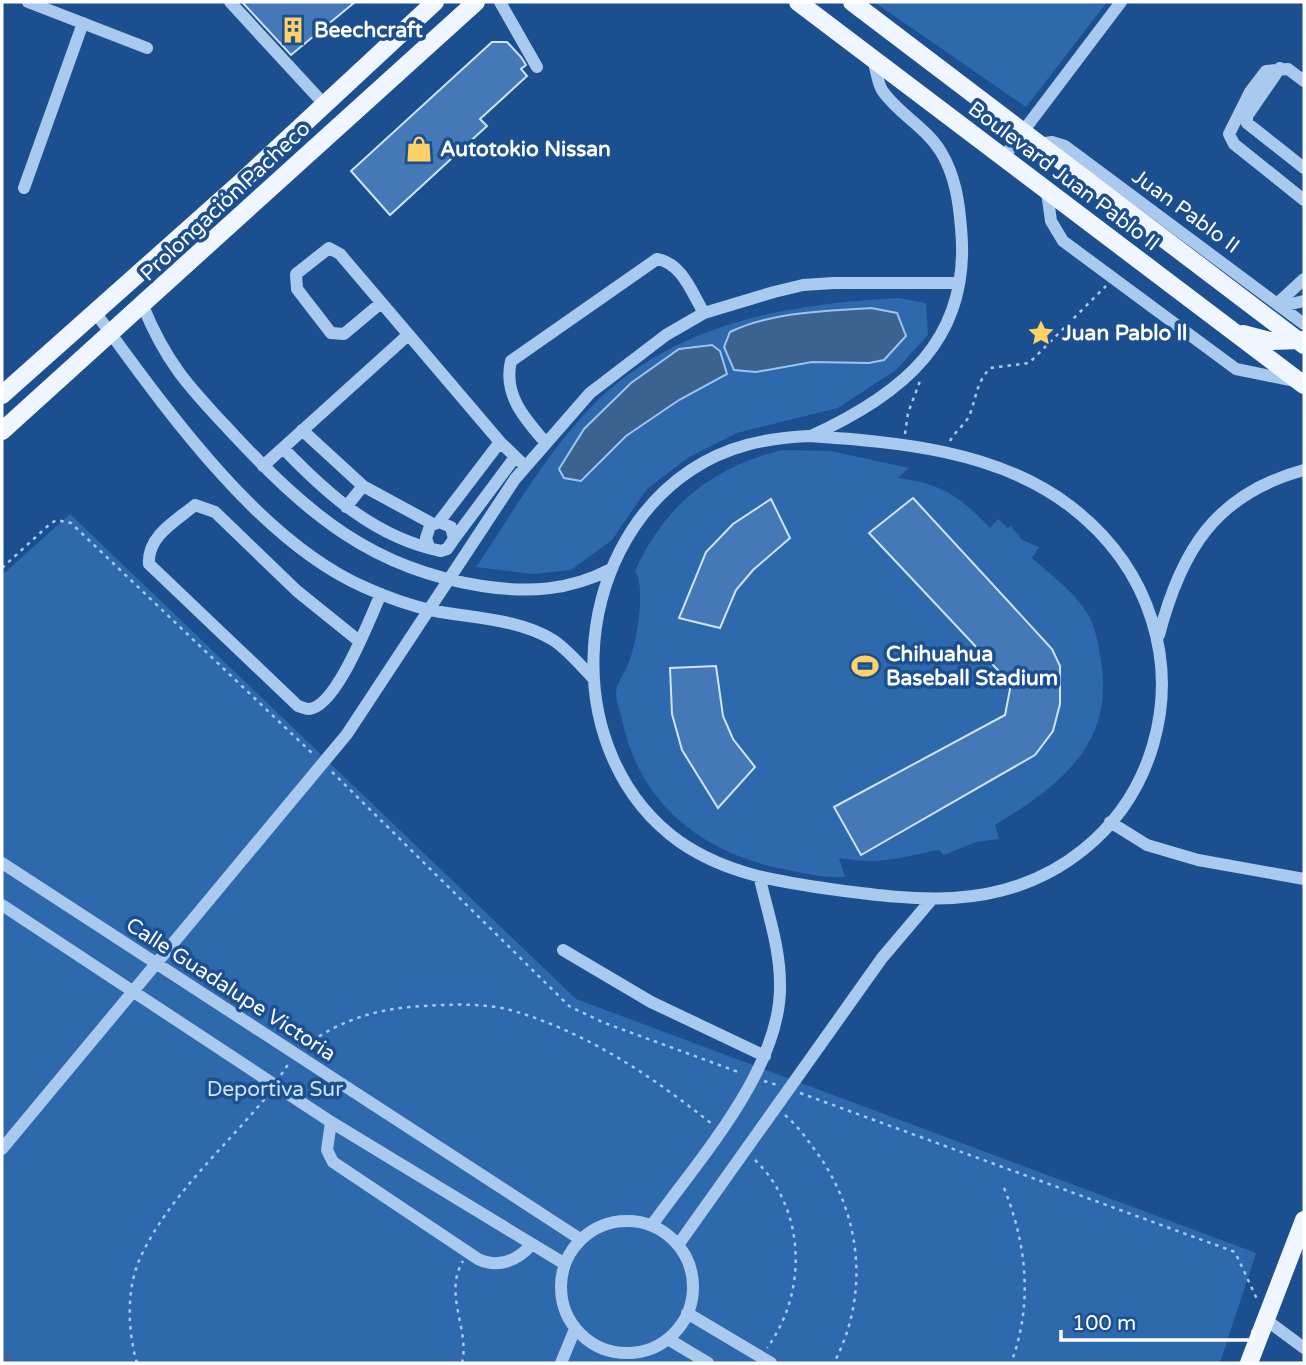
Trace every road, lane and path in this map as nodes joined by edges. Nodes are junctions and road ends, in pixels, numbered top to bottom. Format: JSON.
{"nodes":[{"id":1,"x":28,"y":2,"type":"edge"},
{"id":2,"x":230,"y":2,"type":"edge"},
{"id":3,"x":435,"y":2,"type":"edge"},
{"id":4,"x":476,"y":2,"type":"edge"},
{"id":5,"x":499,"y":2,"type":"edge"},
{"id":6,"x":798,"y":2,"type":"edge"},
{"id":7,"x":1121,"y":2,"type":"edge"},
{"id":8,"x":854,"y":3,"type":"edge"},
{"id":9,"x":83,"y":23,"type":"junction"},
{"id":10,"x":898,"y":38,"type":"junction"},
{"id":11,"x":147,"y":48,"type":"dead end"},
{"id":12,"x":877,"y":62,"type":"junction"},
{"id":13,"x":537,"y":67,"type":"dead end"},
{"id":14,"x":1280,"y":68,"type":"junction"},
{"id":15,"x":1304,"y":81,"type":"edge"},
{"id":16,"x":324,"y":104,"type":"junction"},
{"id":17,"x":1024,"y":133,"type":"junction"},
{"id":18,"x":1003,"y":158,"type":"junction"},
{"id":19,"x":1304,"y":168,"type":"edge"},
{"id":20,"x":24,"y":188,"type":"dead end"},
{"id":21,"x":1047,"y":192,"type":"junction"},
{"id":22,"x":1304,"y":200,"type":"edge"},
{"id":23,"x":1190,"y":248,"type":"junction"},
{"id":24,"x":1114,"y":278,"type":"junction"},
{"id":25,"x":1304,"y":279,"type":"edge"},
{"id":26,"x":959,"y":283,"type":"junction"},
{"id":27,"x":1304,"y":301,"type":"edge"},
{"id":28,"x":382,"y":303,"type":"junction"},
{"id":29,"x":1280,"y":304,"type":"junction"},
{"id":30,"x":143,"y":306,"type":"junction"},
{"id":31,"x":94,"y":312,"type":"junction"},
{"id":32,"x":704,"y":313,"type":"junction"},
{"id":33,"x":1229,"y":328,"type":"junction"},
{"id":34,"x":111,"y":334,"type":"junction"},
{"id":35,"x":408,"y":335,"type":"junction"},
{"id":36,"x":1303,"y":337,"type":"edge"},
{"id":37,"x":923,"y":360,"type":"junction"},
{"id":38,"x":1302,"y":383,"type":"edge"},
{"id":39,"x":2,"y":395,"type":"edge"},
{"id":40,"x":302,"y":430,"type":"junction"},
{"id":41,"x":2,"y":431,"type":"edge"},
{"id":42,"x":809,"y":436,"type":"junction"},
{"id":43,"x":500,"y":442,"type":"junction"},
{"id":44,"x":545,"y":442,"type":"junction"},
{"id":45,"x":904,"y":445,"type":"junction"},
{"id":46,"x":283,"y":448,"type":"junction"},
{"id":47,"x":944,"y":453,"type":"junction"},
{"id":48,"x":515,"y":457,"type":"junction"},
{"id":49,"x":263,"y":466,"type":"junction"},
{"id":50,"x":525,"y":466,"type":"junction"},
{"id":51,"x":1304,"y":470,"type":"edge"},
{"id":52,"x":475,"y":472,"type":"junction"},
{"id":53,"x":363,"y":486,"type":"junction"},
{"id":54,"x":492,"y":488,"type":"junction"},
{"id":55,"x":346,"y":507,"type":"junction"},
{"id":56,"x":436,"y":523,"type":"junction"},
{"id":57,"x":454,"y":539,"type":"junction"},
{"id":58,"x":429,"y":547,"type":"junction"},
{"id":59,"x":2,"y":568,"type":"edge"},
{"id":60,"x":611,"y":569,"type":"junction"},
{"id":61,"x":450,"y":581,"type":"junction"},
{"id":62,"x":381,"y":594,"type":"junction"},
{"id":63,"x":431,"y":610,"type":"junction"},
{"id":64,"x":1159,"y":636,"type":"junction"},
{"id":65,"x":359,"y":641,"type":"junction"},
{"id":66,"x":592,"y":677,"type":"junction"},
{"id":67,"x":323,"y":763,"type":"junction"},
{"id":68,"x":1110,"y":822,"type":"junction"},
{"id":69,"x":2,"y":863,"type":"edge"},
{"id":70,"x":760,"y":879,"type":"junction"},
{"id":71,"x":1304,"y":879,"type":"edge"},
{"id":72,"x":932,"y":899,"type":"junction"},
{"id":73,"x":2,"y":905,"type":"edge"},
{"id":74,"x":563,"y":950,"type":"dead end"},
{"id":75,"x":156,"y":963,"type":"junction"},
{"id":76,"x":135,"y":991,"type":"junction"},
{"id":77,"x":295,"y":1053,"type":"junction"},
{"id":78,"x":765,"y":1056,"type":"junction"},
{"id":79,"x":755,"y":1079,"type":"junction"},
{"id":80,"x":276,"y":1084,"type":"junction"},
{"id":81,"x":790,"y":1089,"type":"junction"},
{"id":82,"x":777,"y":1109,"type":"junction"},
{"id":83,"x":331,"y":1122,"type":"junction"},
{"id":84,"x":719,"y":1131,"type":"junction"},
{"id":85,"x":2,"y":1149,"type":"edge"},
{"id":86,"x":746,"y":1151,"type":"junction"},
{"id":87,"x":1004,"y":1188,"type":"dead end"},
{"id":88,"x":1304,"y":1220,"type":"edge"},
{"id":89,"x":652,"y":1225,"type":"junction"},
{"id":90,"x":580,"y":1239,"type":"junction"},
{"id":91,"x":532,"y":1244,"type":"junction"},
{"id":92,"x":678,"y":1245,"type":"junction"},
{"id":93,"x":469,"y":1252,"type":"junction"},
{"id":94,"x":565,"y":1264,"type":"junction"},
{"id":95,"x":687,"y":1313,"type":"junction"},
{"id":96,"x":1265,"y":1319,"type":"junction"},
{"id":97,"x":575,"y":1329,"type":"junction"},
{"id":98,"x":668,"y":1339,"type":"junction"},
{"id":99,"x":1304,"y":1348,"type":"edge"},
{"id":100,"x":605,"y":1350,"type":"junction"},
{"id":101,"x":766,"y":1360,"type":"edge"},
{"id":102,"x":137,"y":1363,"type":"edge"},
{"id":103,"x":462,"y":1363,"type":"edge"},
{"id":104,"x":561,"y":1363,"type":"edge"},
{"id":105,"x":599,"y":1363,"type":"edge"},
{"id":106,"x":708,"y":1363,"type":"edge"},
{"id":107,"x":834,"y":1363,"type":"edge"},
{"id":108,"x":1012,"y":1363,"type":"edge"},
{"id":109,"x":1249,"y":1363,"type":"edge"}],
"edges":[{"from":1,"to":9,"type":"street"},
{"from":2,"to":16,"type":"street"},
{"from":3,"to":16,"type":"main road","name":"Prolongación Pacheco"},
{"from":4,"to":30,"type":"main road","name":"Prolongación Pacheco"},
{"from":5,"to":13,"type":"street"},
{"from":6,"to":12,"type":"main road","name":"Boulevard Juan Pablo II"},
{"from":7,"to":17,"type":"street"},
{"from":8,"to":10,"type":"main road","name":"Boulevard Juan Pablo II"},
{"from":9,"to":11,"type":"street"},
{"from":9,"to":20,"type":"street"},
{"from":10,"to":12,"type":"main road"},
{"from":10,"to":17,"type":"main road","name":"Boulevard Juan Pablo II"},
{"from":12,"to":18,"type":"main road","name":"Boulevard Juan Pablo II"},
{"from":12,"to":26,"type":"street"},
{"from":14,"to":15,"type":"street"},
{"from":14,"to":19,"type":"street"},
{"from":14,"to":22,"type":"street"},
{"from":16,"to":31,"type":"main road","name":"Prolongación Pacheco"},
{"from":17,"to":18,"type":"street"},
{"from":17,"to":23,"type":"main road","name":"Boulevard Juan Pablo II"},
{"from":18,"to":21,"type":"main road","name":"Boulevard Juan Pablo II"},
{"from":21,"to":24,"type":"street"},
{"from":21,"to":33,"type":"main road","name":"Boulevard Juan Pablo II"},
{"from":23,"to":29,"type":"street","name":"Juan Pablo II"},
{"from":23,"to":36,"type":"main road","name":"Boulevard Juan Pablo II"},
{"from":24,"to":38,"type":"street"},
{"from":24,"to":47,"type":"path"},
{"from":25,"to":29,"type":"street"},
{"from":26,"to":32,"type":"street"},
{"from":26,"to":37,"type":"street"},
{"from":27,"to":29,"type":"street"},
{"from":28,"to":28,"type":"street"},
{"from":28,"to":35,"type":"street"},
{"from":29,"to":36,"type":"street","name":"Juan Pablo II"},
{"from":30,"to":34,"type":"main road","name":"Prolongación Pacheco"},
{"from":30,"to":49,"type":"street"},
{"from":31,"to":34,"type":"street"},
{"from":31,"to":39,"type":"main road","name":"Prolongación Pacheco"},
{"from":32,"to":44,"type":"street"},
{"from":32,"to":44,"type":"street"},
{"from":33,"to":36,"type":"main road"},
{"from":33,"to":38,"type":"main road","name":"Boulevard Juan Pablo II"},
{"from":34,"to":41,"type":"main road","name":"Prolongación Pacheco"},
{"from":34,"to":62,"type":"street"},
{"from":35,"to":40,"type":"street"},
{"from":35,"to":43,"type":"street"},
{"from":37,"to":42,"type":"street"},
{"from":37,"to":45,"type":"path"},
{"from":40,"to":46,"type":"street"},
{"from":40,"to":53,"type":"street"},
{"from":42,"to":45,"type":"street"},
{"from":42,"to":60,"type":"street"},
{"from":43,"to":48,"type":"street"},
{"from":43,"to":52,"type":"street"},
{"from":44,"to":50,"type":"street"},
{"from":45,"to":47,"type":"street"},
{"from":46,"to":49,"type":"street"},
{"from":46,"to":55,"type":"street"},
{"from":47,"to":64,"type":"street"},
{"from":48,"to":50,"type":"street"},
{"from":48,"to":54,"type":"street"},
{"from":49,"to":61,"type":"street"},
{"from":50,"to":61,"type":"street"},
{"from":51,"to":64,"type":"street"},
{"from":52,"to":54,"type":"street"},
{"from":52,"to":56,"type":"street"},
{"from":53,"to":55,"type":"street"},
{"from":53,"to":56,"type":"street"},
{"from":54,"to":57,"type":"street"},
{"from":55,"to":58,"type":"street"},
{"from":56,"to":57,"type":"street"},
{"from":56,"to":58,"type":"street"},
{"from":57,"to":58,"type":"street"},
{"from":59,"to":67,"type":"path"},
{"from":60,"to":61,"type":"street"},
{"from":60,"to":66,"type":"street"},
{"from":61,"to":63,"type":"street"},
{"from":62,"to":63,"type":"street"},
{"from":62,"to":65,"type":"street"},
{"from":63,"to":66,"type":"street"},
{"from":63,"to":67,"type":"street"},
{"from":64,"to":68,"type":"street"},
{"from":65,"to":65,"type":"street"},
{"from":66,"to":70,"type":"street"},
{"from":67,"to":75,"type":"street"},
{"from":67,"to":79,"type":"path"},
{"from":68,"to":71,"type":"street"},
{"from":68,"to":72,"type":"street"},
{"from":69,"to":75,"type":"street","name":"Calle Guadalupe Victoria"},
{"from":70,"to":72,"type":"street"},
{"from":70,"to":78,"type":"street"},
{"from":72,"to":81,"type":"street"},
{"from":73,"to":76,"type":"street"},
{"from":74,"to":78,"type":"street"},
{"from":75,"to":76,"type":"street"},
{"from":75,"to":77,"type":"street","name":"Calle Guadalupe Victoria"},
{"from":76,"to":80,"type":"street"},
{"from":76,"to":85,"type":"street"},
{"from":77,"to":80,"type":"path"},
{"from":77,"to":84,"type":"path"},
{"from":77,"to":90,"type":"street","name":"Calle Guadalupe Victoria"},
{"from":78,"to":79,"type":"street"},
{"from":79,"to":81,"type":"path"},
{"from":79,"to":84,"type":"street"},
{"from":80,"to":83,"type":"street"},
{"from":80,"to":102,"type":"path"},
{"from":81,"to":82,"type":"street"},
{"from":81,"to":96,"type":"path"},
{"from":82,"to":86,"type":"street"},
{"from":82,"to":107,"type":"path"},
{"from":83,"to":91,"type":"street"},
{"from":83,"to":93,"type":"street"},
{"from":84,"to":89,"type":"street"},
{"from":86,"to":92,"type":"street"},
{"from":86,"to":101,"type":"path"},
{"from":87,"to":108,"type":"path"},
{"from":88,"to":96,"type":"main road"},
{"from":89,"to":90,"type":"street"},
{"from":89,"to":92,"type":"street"},
{"from":90,"to":94,"type":"street"},
{"from":91,"to":93,"type":"street"},
{"from":91,"to":94,"type":"street"},
{"from":92,"to":95,"type":"street"},
{"from":93,"to":103,"type":"path"},
{"from":94,"to":97,"type":"street"},
{"from":95,"to":98,"type":"street"},
{"from":95,"to":101,"type":"street"},
{"from":96,"to":99,"type":"street"},
{"from":96,"to":109,"type":"main road"},
{"from":97,"to":100,"type":"street"},
{"from":97,"to":104,"type":"street"},
{"from":98,"to":100,"type":"street"},
{"from":98,"to":106,"type":"street"},
{"from":100,"to":105,"type":"street"}]}
